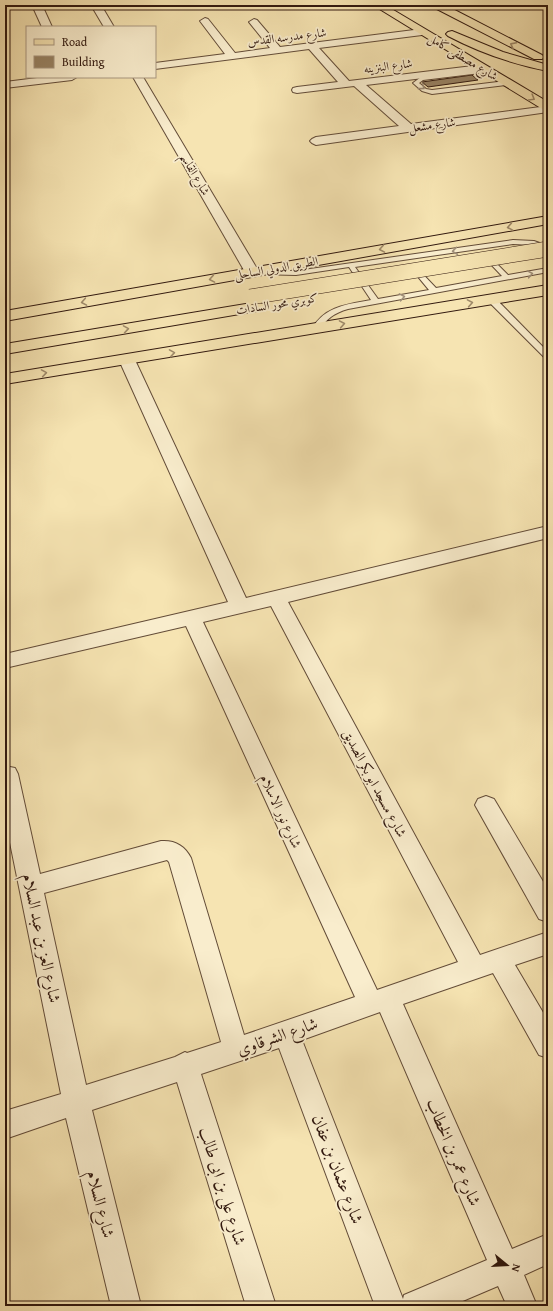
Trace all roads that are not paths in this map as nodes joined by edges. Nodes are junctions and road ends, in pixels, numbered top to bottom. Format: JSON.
{"nodes":[{"id":1,"x":37,"y":5,"type":"edge"},
{"id":2,"x":96,"y":5,"type":"edge"},
{"id":3,"x":378,"y":5,"type":"edge"},
{"id":4,"x":437,"y":5,"type":"edge"},
{"id":5,"x":205,"y":21,"type":"dead end"},
{"id":6,"x":254,"y":22,"type":"dead end"},
{"id":7,"x":47,"y":26,"type":"edge"},
{"id":8,"x":108,"y":26,"type":"edge"},
{"id":9,"x":441,"y":27,"type":"dead end"},
{"id":10,"x":422,"y":32,"type":"junction"},
{"id":11,"x":271,"y":42,"type":"junction"},
{"id":12,"x":226,"y":47,"type":"junction"},
{"id":13,"x":312,"y":47,"type":"junction"},
{"id":14,"x":278,"y":51,"type":"junction"},
{"id":15,"x":233,"y":56,"type":"junction"},
{"id":16,"x":542,"y":58,"type":"edge"},
{"id":17,"x":548,"y":63,"type":"edge"},
{"id":18,"x":156,"y":66,"type":"edge"},
{"id":19,"x":548,"y":68,"type":"edge"},
{"id":20,"x":484,"y":69,"type":"junction"},
{"id":21,"x":63,"y":78,"type":"edge"},
{"id":22,"x":139,"y":78,"type":"edge"},
{"id":23,"x":506,"y":82,"type":"junction"},
{"id":24,"x":351,"y":83,"type":"junction"},
{"id":25,"x":5,"y":86,"type":"edge"},
{"id":26,"x":297,"y":90,"type":"dead end"},
{"id":27,"x":548,"y":108,"type":"edge"},
{"id":28,"x":408,"y":128,"type":"junction"},
{"id":29,"x":316,"y":141,"type":"dead end"},
{"id":30,"x":548,"y":220,"type":"edge"},
{"id":31,"x":477,"y":248,"type":"junction"},
{"id":32,"x":548,"y":248,"type":"edge"},
{"id":33,"x":405,"y":258,"type":"junction"},
{"id":34,"x":548,"y":259,"type":"edge"},
{"id":35,"x":351,"y":265,"type":"junction"},
{"id":36,"x":548,"y":270,"type":"edge"},
{"id":37,"x":252,"y":272,"type":"junction"},
{"id":38,"x":507,"y":278,"type":"junction"},
{"id":39,"x":548,"y":290,"type":"edge"},
{"id":40,"x":434,"y":291,"type":"junction"},
{"id":41,"x":491,"y":299,"type":"junction"},
{"id":42,"x":254,"y":302,"type":"junction"},
{"id":43,"x":376,"y":302,"type":"junction"},
{"id":44,"x":5,"y":316,"type":"edge"},
{"id":45,"x":316,"y":329,"type":"junction"},
{"id":46,"x":5,"y":337,"type":"edge"},
{"id":47,"x":5,"y":349,"type":"edge"},
{"id":48,"x":548,"y":356,"type":"edge"},
{"id":49,"x":127,"y":360,"type":"junction"},
{"id":50,"x":5,"y":379,"type":"edge"},
{"id":51,"x":548,"y":532,"type":"edge"},
{"id":52,"x":276,"y":598,"type":"junction"},
{"id":53,"x":240,"y":607,"type":"junction"},
{"id":54,"x":192,"y":618,"type":"junction"},
{"id":55,"x":5,"y":661,"type":"edge"},
{"id":56,"x":8,"y":774,"type":"dead end"},
{"id":57,"x":486,"y":805,"type":"dead end"},
{"id":58,"x":31,"y":887,"type":"junction"},
{"id":59,"x":548,"y":912,"type":"edge"},
{"id":60,"x":548,"y":943,"type":"edge"},
{"id":61,"x":499,"y":960,"type":"junction"},
{"id":62,"x":474,"y":968,"type":"junction"},
{"id":63,"x":379,"y":1001,"type":"junction"},
{"id":64,"x":286,"y":1032,"type":"junction"},
{"id":65,"x":548,"y":1046,"type":"edge"},
{"id":66,"x":236,"y":1050,"type":"junction"},
{"id":67,"x":186,"y":1065,"type":"junction"},
{"id":68,"x":76,"y":1102,"type":"junction"},
{"id":69,"x":5,"y":1125,"type":"edge"},
{"id":70,"x":548,"y":1248,"type":"edge"},
{"id":71,"x":504,"y":1267,"type":"junction"},
{"id":72,"x":126,"y":1306,"type":"edge"},
{"id":73,"x":261,"y":1306,"type":"edge"},
{"id":74,"x":390,"y":1306,"type":"edge"},
{"id":75,"x":415,"y":1306,"type":"edge"},
{"id":76,"x":522,"y":1306,"type":"edge"}],
"edges":[{"from":1,"to":7,"type":"street"},
{"from":2,"to":8,"type":"street"},
{"from":3,"to":10,"type":"main road","name":"شارع مصطفى كامل"},
{"from":16,"to":4,"type":"main road","one_way":true},
{"from":5,"to":12,"type":"street"},
{"from":6,"to":11,"type":"street"},
{"from":9,"to":19,"type":"main road"},
{"from":10,"to":13,"type":"street","name":"شارع مدرسه القدس"},
{"from":10,"to":20,"type":"main road","name":"شارع مصطفى كامل"},
{"from":11,"to":12,"type":"street"},
{"from":11,"to":14,"type":"street"},
{"from":12,"to":15,"type":"street"},
{"from":13,"to":14,"type":"street","name":"شارع مدرسه القدس"},
{"from":13,"to":24,"type":"street"},
{"from":14,"to":15,"type":"street","name":"شارع مدرسه القدس"},
{"from":15,"to":18,"type":"street","name":"شارع مدرسه القدس"},
{"from":16,"to":17,"type":"main road"},
{"from":20,"to":23,"type":"main road","name":"شارع مصطفى كامل"},
{"from":20,"to":23,"type":"lane","one_way":true},
{"from":20,"to":24,"type":"street","name":"شارع البنزينه"},
{"from":21,"to":25,"type":"street"},
{"from":22,"to":37,"type":"street","name":"شارع القاسم"},
{"from":23,"to":27,"type":"main road","name":"شارع مصطفى كامل","one_way":true},
{"from":24,"to":26,"type":"street","name":"شارع البنزينه"},
{"from":24,"to":28,"type":"street"},
{"from":27,"to":28,"type":"street","name":"شارع مشعل"},
{"from":28,"to":29,"type":"street","name":"شارع مشعل"},
{"from":30,"to":37,"type":"main road","name":"الطريق الدولي الساحلى","one_way":true},
{"from":31,"to":32,"type":"lane"},
{"from":31,"to":33,"type":"lane","one_way":true},
{"from":31,"to":38,"type":"lane"},
{"from":32,"to":42,"type":"main road","name":"كوبري محور السادات","bridge":true},
{"from":33,"to":35,"type":"lane"},
{"from":33,"to":40,"type":"lane"},
{"from":34,"to":42,"type":"main road","name":"كوبري محور السادات"},
{"from":35,"to":37,"type":"lane"},
{"from":35,"to":43,"type":"lane"},
{"from":38,"to":36,"type":"lane","one_way":true},
{"from":37,"to":44,"type":"main road","name":"الطريق الدولي الساحلى","one_way":true},
{"from":38,"to":40,"type":"lane"},
{"from":39,"to":41,"type":"main road"},
{"from":43,"to":40,"type":"lane","one_way":true},
{"from":45,"to":41,"type":"main road","one_way":true},
{"from":41,"to":48,"type":"lane"},
{"from":42,"to":46,"type":"main road","name":"كوبري محور السادات"},
{"from":47,"to":42,"type":"main road","name":"كوبري محور السادات","one_way":true},
{"from":43,"to":45,"type":"lane"},
{"from":49,"to":45,"type":"main road","one_way":true},
{"from":50,"to":49,"type":"main road","one_way":true},
{"from":49,"to":53,"type":"street"},
{"from":51,"to":52,"type":"street"},
{"from":52,"to":53,"type":"street"},
{"from":52,"to":62,"type":"street","name":"شارع مسجد ابو بكر الصديق"},
{"from":53,"to":54,"type":"street"},
{"from":54,"to":55,"type":"street"},
{"from":54,"to":63,"type":"street","name":"شارع نور الاسلام"},
{"from":56,"to":58,"type":"street","name":"شارع العز بن عبد السلام"},
{"from":57,"to":59,"type":"street"},
{"from":58,"to":66,"type":"street"},
{"from":58,"to":68,"type":"street","name":"شارع العز بن عبد السلام"},
{"from":60,"to":61,"type":"street","name":"شارع الشرقاوي"},
{"from":61,"to":62,"type":"street","name":"شارع الشرقاوي"},
{"from":61,"to":65,"type":"street"},
{"from":62,"to":63,"type":"street","name":"شارع الشرقاوي"},
{"from":63,"to":64,"type":"street","name":"شارع الشرقاوي"},
{"from":63,"to":71,"type":"street","name":"شارع عمر بن الخطاب"},
{"from":64,"to":66,"type":"street","name":"شارع الشرقاوي"},
{"from":64,"to":74,"type":"street","name":"شارع عثمان بن عفان"},
{"from":66,"to":67,"type":"street","name":"شارع الشرقاوي"},
{"from":67,"to":68,"type":"street","name":"شارع الشرقاوي"},
{"from":67,"to":73,"type":"street","name":"شارع على بن ابى طالب"},
{"from":68,"to":69,"type":"street","name":"شارع الشرقاوي"},
{"from":68,"to":72,"type":"street","name":"شارع السلام"},
{"from":70,"to":71,"type":"street"},
{"from":71,"to":75,"type":"street"},
{"from":71,"to":76,"type":"street","name":"شارع عمر بن الخطاب"}]}
